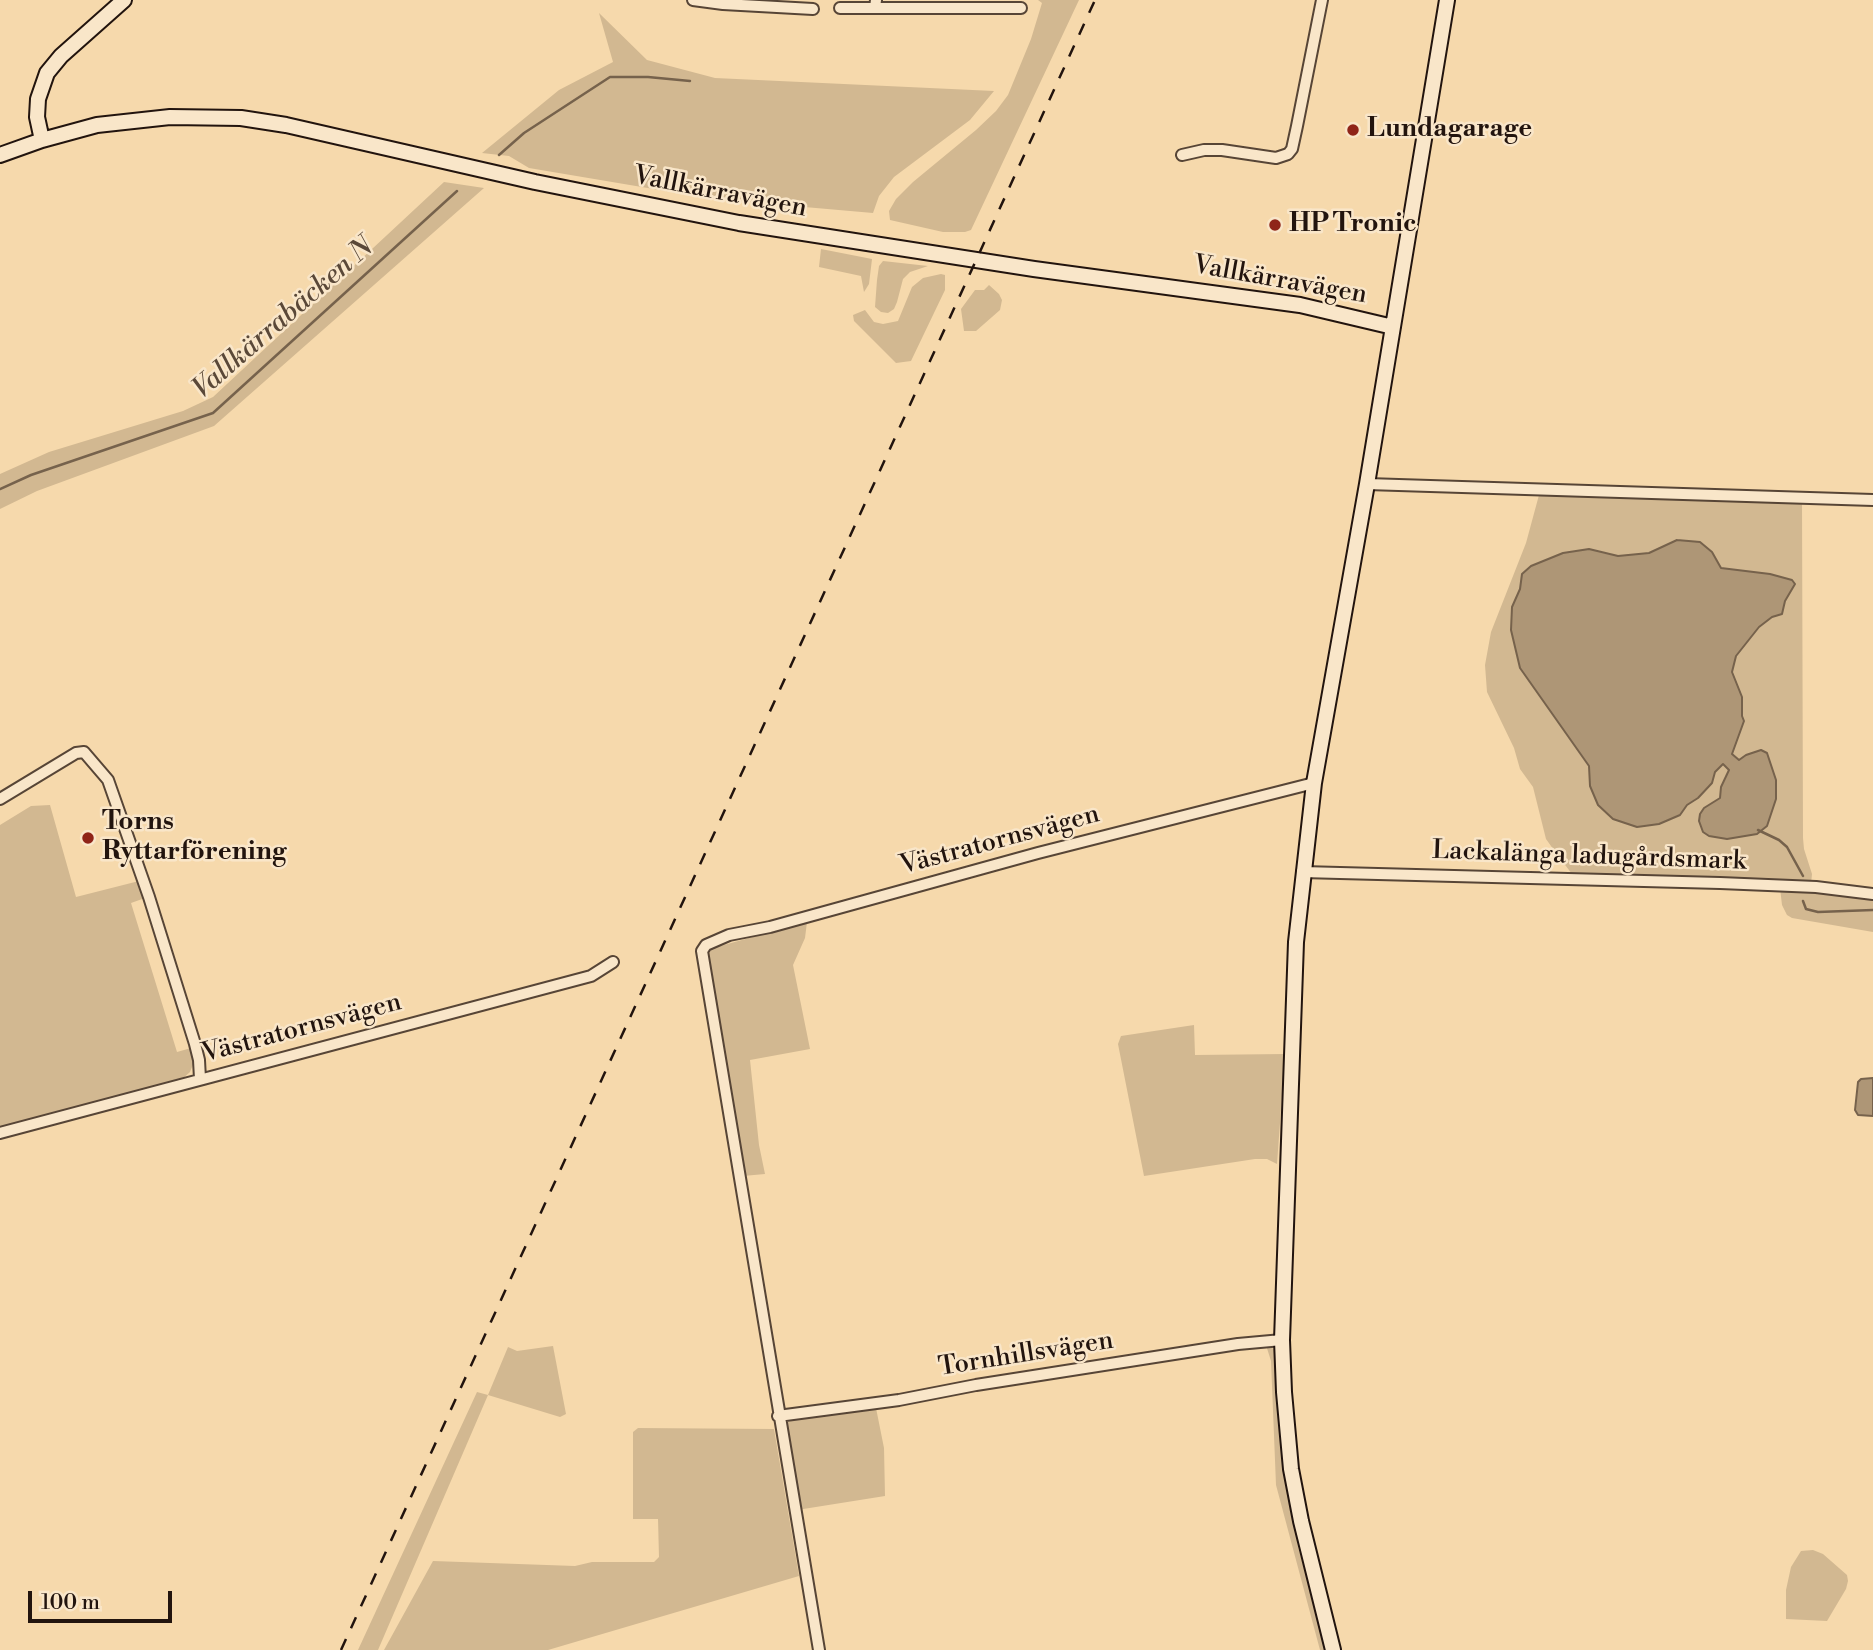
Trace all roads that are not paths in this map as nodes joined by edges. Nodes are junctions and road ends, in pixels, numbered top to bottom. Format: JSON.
{"nodes":[{"id":1,"x":124,"y":0,"type":"edge"},
{"id":2,"x":693,"y":0,"type":"edge"},
{"id":3,"x":1322,"y":0,"type":"edge"},
{"id":4,"x":1447,"y":0,"type":"edge"},
{"id":5,"x":876,"y":4,"type":"edge"},
{"id":6,"x":840,"y":8,"type":"dead end"},
{"id":7,"x":813,"y":9,"type":"dead end"},
{"id":8,"x":1021,"y":9,"type":"dead end"},
{"id":9,"x":42,"y":140,"type":"junction"},
{"id":10,"x":0,"y":155,"type":"edge"},
{"id":11,"x":1182,"y":155,"type":"dead end"},
{"id":12,"x":1393,"y":327,"type":"junction"},
{"id":13,"x":1367,"y":484,"type":"junction"},
{"id":14,"x":1873,"y":500,"type":"edge"},
{"id":15,"x":1314,"y":783,"type":"junction"},
{"id":16,"x":0,"y":799,"type":"edge"},
{"id":17,"x":1302,"y":872,"type":"junction"},
{"id":18,"x":1873,"y":894,"type":"edge"},
{"id":19,"x":613,"y":962,"type":"dead end"},
{"id":20,"x":200,"y":1079,"type":"junction"},
{"id":21,"x":0,"y":1133,"type":"edge"},
{"id":22,"x":1282,"y":1340,"type":"junction"},
{"id":23,"x":778,"y":1416,"type":"junction"},
{"id":24,"x":819,"y":1650,"type":"edge"},
{"id":25,"x":1333,"y":1650,"type":"edge"}],
"edges":[{"from":1,"to":9,"type":"main road"},
{"from":2,"to":7,"type":"street"},
{"from":3,"to":11,"type":"street"},
{"from":4,"to":12,"type":"main road"},
{"from":5,"to":6,"type":"street"},
{"from":5,"to":8,"type":"street"},
{"from":9,"to":10,"type":"main road","name":"Vallkärravägen"},
{"from":9,"to":12,"type":"main road","name":"Vallkärravägen"},
{"from":12,"to":13,"type":"main road"},
{"from":13,"to":14,"type":"street"},
{"from":13,"to":15,"type":"main road"},
{"from":15,"to":17,"type":"main road"},
{"from":15,"to":23,"type":"street","name":"Västratornsvägen"},
{"from":16,"to":20,"type":"street"},
{"from":17,"to":18,"type":"street","name":"Lackalänga ladugårdsmark"},
{"from":17,"to":22,"type":"main road"},
{"from":19,"to":20,"type":"street","name":"Västratornsvägen"},
{"from":20,"to":21,"type":"street","name":"Västratornsvägen"},
{"from":22,"to":23,"type":"street","name":"Tornhillsvägen"},
{"from":22,"to":25,"type":"main road"},
{"from":23,"to":24,"type":"street"}]}
